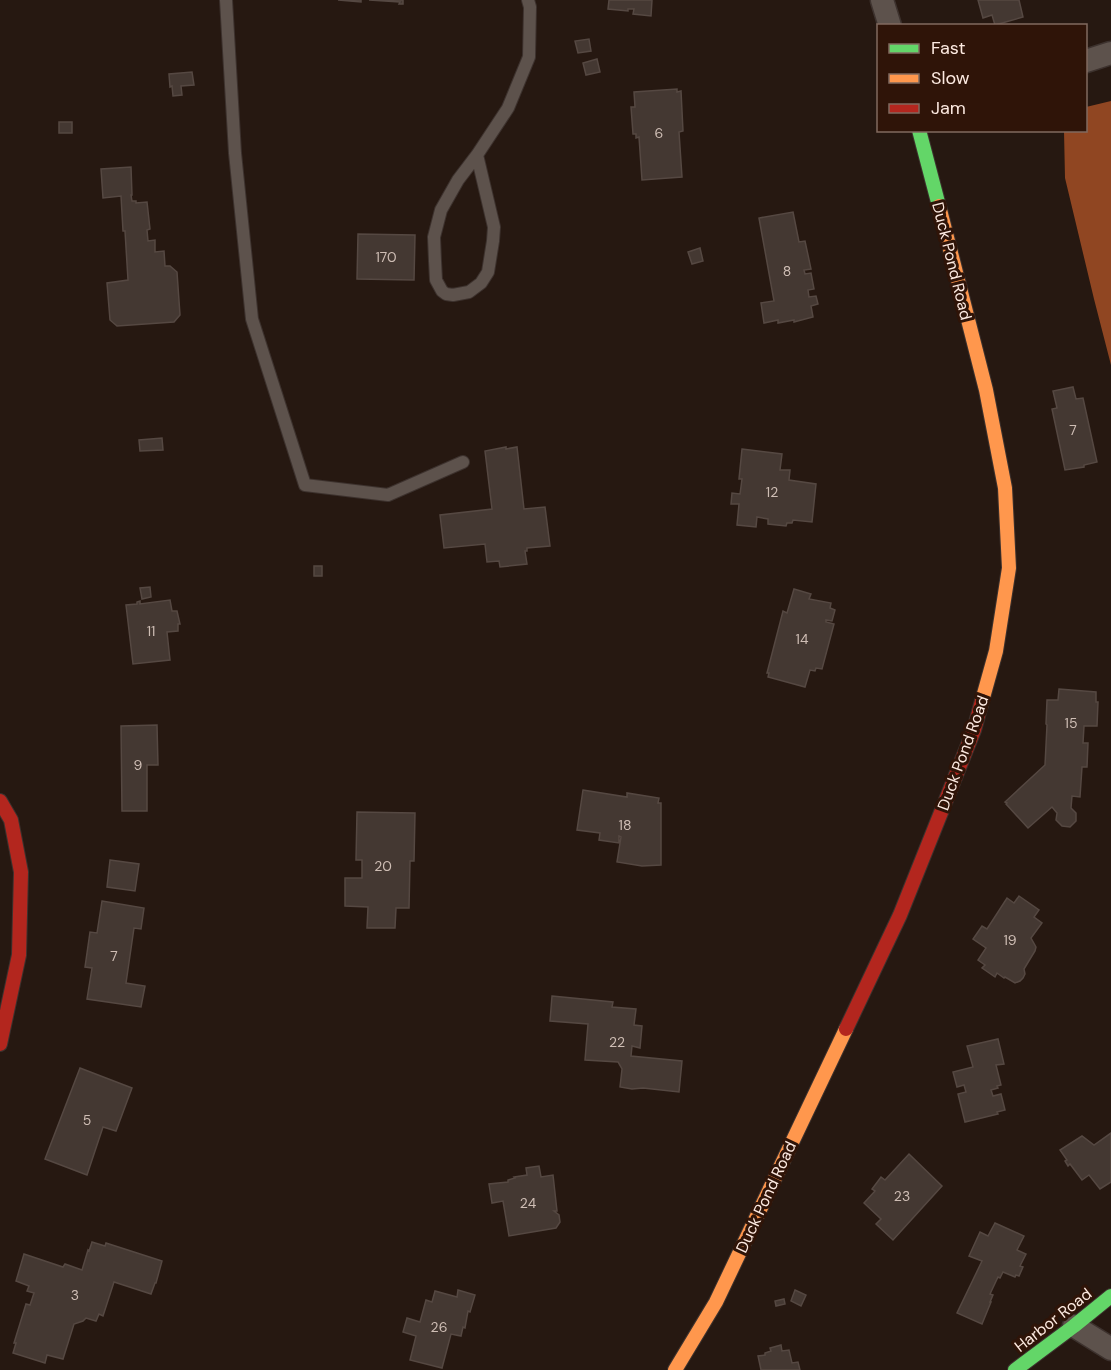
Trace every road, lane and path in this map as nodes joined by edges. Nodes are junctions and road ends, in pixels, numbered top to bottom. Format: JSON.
{"nodes":[{"id":1,"x":226,"y":0,"type":"edge"},
{"id":2,"x":528,"y":0,"type":"edge"},
{"id":3,"x":882,"y":0,"type":"edge"},
{"id":4,"x":889,"y":24,"type":"edge"},
{"id":5,"x":1111,"y":53,"type":"edge"},
{"id":6,"x":1087,"y":61,"type":"edge"},
{"id":7,"x":920,"y":132,"type":"edge"},
{"id":8,"x":477,"y":155,"type":"junction"},
{"id":9,"x":463,"y":462,"type":"dead end"},
{"id":10,"x":0,"y":801,"type":"edge"},
{"id":11,"x":0,"y":1044,"type":"edge"},
{"id":12,"x":1111,"y":1296,"type":"edge"},
{"id":13,"x":1074,"y":1326,"type":"junction"},
{"id":14,"x":1111,"y":1349,"type":"edge"},
{"id":15,"x":675,"y":1370,"type":"edge"},
{"id":16,"x":1015,"y":1370,"type":"edge"}],
"edges":[{"from":1,"to":9,"type":"lane"},
{"from":2,"to":8,"type":"lane"},
{"from":3,"to":4,"type":"street"},
{"from":5,"to":6,"type":"street"},
{"from":7,"to":15,"type":"street","name":"Duck Pond Road"},
{"from":8,"to":8,"type":"lane"},
{"from":10,"to":11,"type":"street"},
{"from":12,"to":13,"type":"street","name":"Harbor Road"},
{"from":13,"to":14,"type":"street"},
{"from":13,"to":16,"type":"street","name":"Harbor Road"}]}
